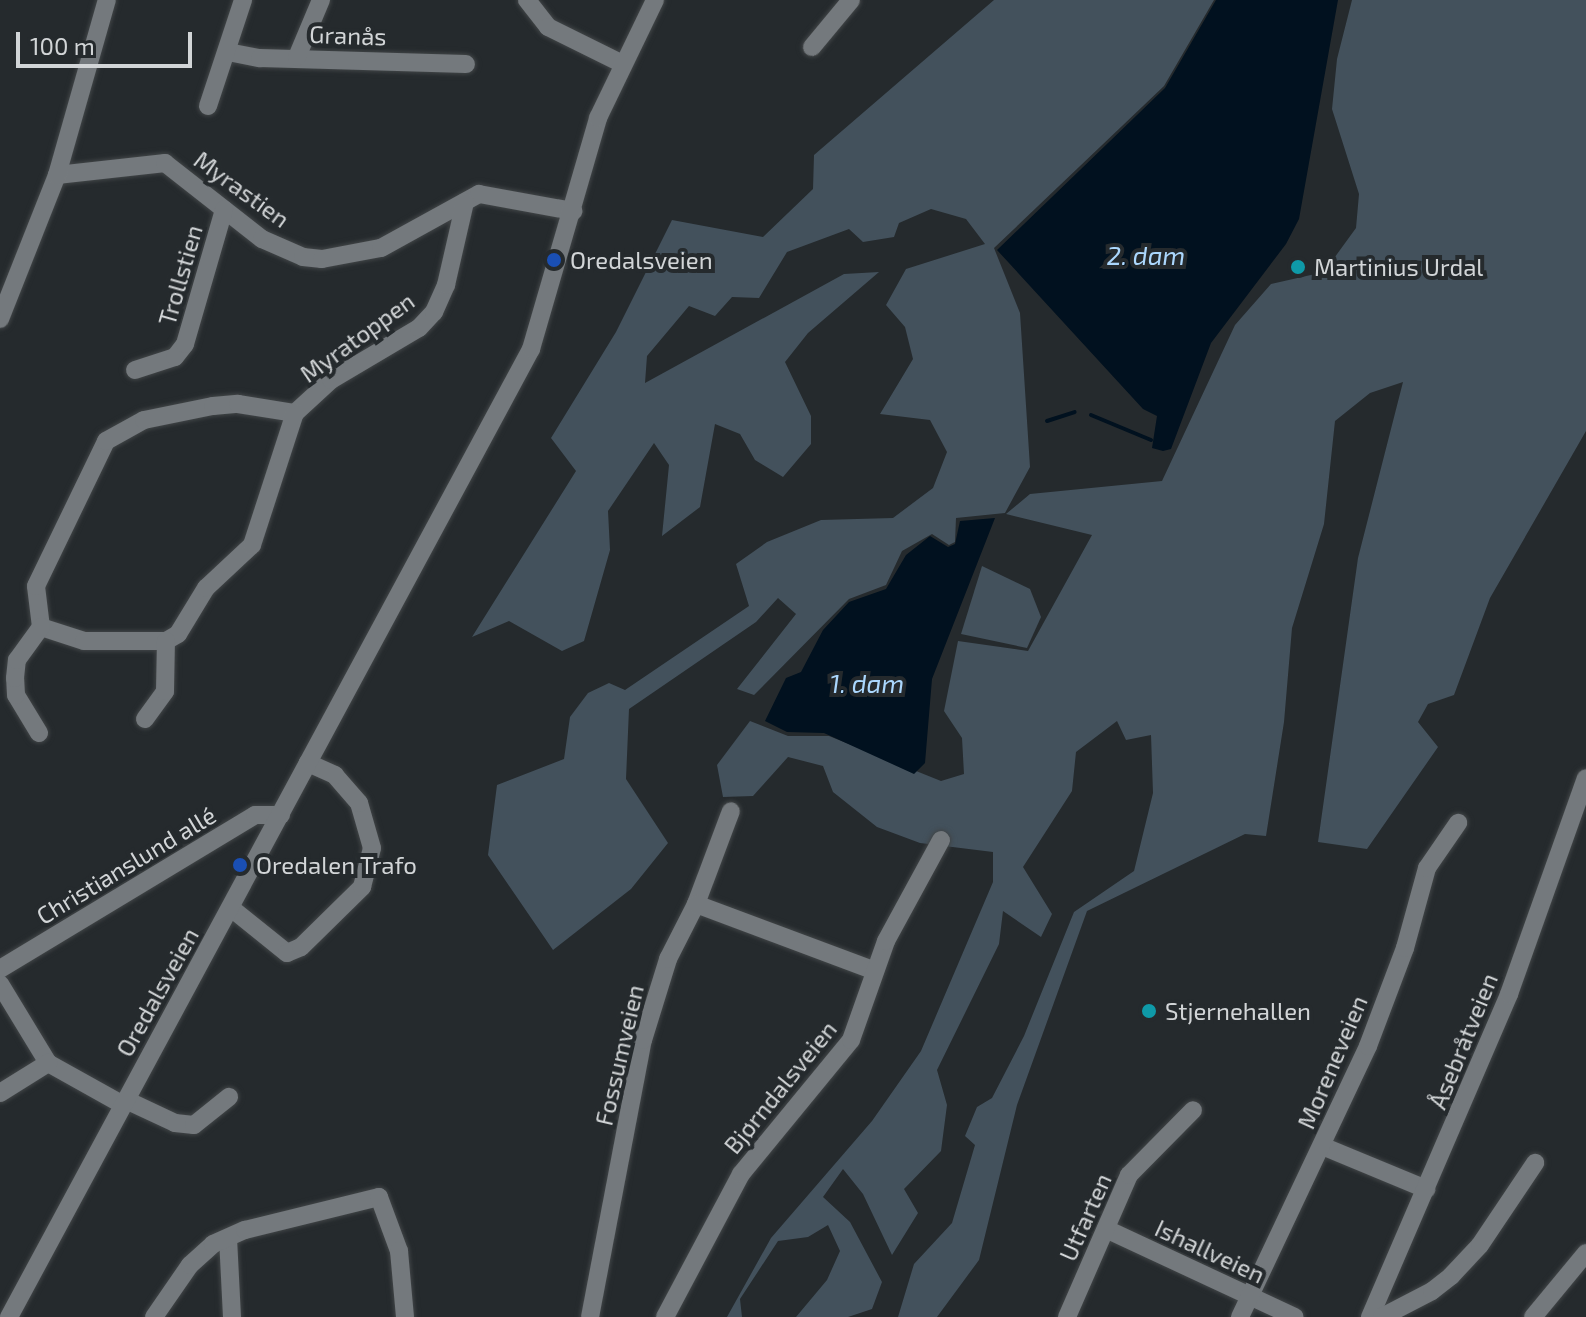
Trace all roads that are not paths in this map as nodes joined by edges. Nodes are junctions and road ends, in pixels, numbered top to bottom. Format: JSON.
{"nodes":[{"id":1,"x":107,"y":0,"type":"edge"},
{"id":2,"x":243,"y":0,"type":"edge"},
{"id":3,"x":321,"y":0,"type":"edge"},
{"id":4,"x":527,"y":0,"type":"edge"},
{"id":5,"x":851,"y":0,"type":"edge"},
{"id":6,"x":651,"y":2,"type":"edge"},
{"id":7,"x":812,"y":47,"type":"dead end"},
{"id":8,"x":228,"y":52,"type":"junction"},
{"id":9,"x":297,"y":57,"type":"junction"},
{"id":10,"x":466,"y":64,"type":"dead end"},
{"id":11,"x":623,"y":64,"type":"junction"},
{"id":12,"x":208,"y":106,"type":"dead end"},
{"id":13,"x":57,"y":175,"type":"junction"},
{"id":14,"x":465,"y":202,"type":"junction"},
{"id":15,"x":224,"y":210,"type":"junction"},
{"id":16,"x":573,"y":211,"type":"junction"},
{"id":17,"x":0,"y":319,"type":"edge"},
{"id":18,"x":135,"y":370,"type":"dead end"},
{"id":19,"x":295,"y":413,"type":"junction"},
{"id":20,"x":41,"y":627,"type":"junction"},
{"id":21,"x":166,"y":641,"type":"junction"},
{"id":22,"x":145,"y":719,"type":"dead end"},
{"id":23,"x":39,"y":733,"type":"dead end"},
{"id":24,"x":308,"y":763,"type":"junction"},
{"id":25,"x":1586,"y":778,"type":"edge"},
{"id":26,"x":731,"y":811,"type":"dead end"},
{"id":27,"x":281,"y":815,"type":"junction"},
{"id":28,"x":1458,"y":823,"type":"dead end"},
{"id":29,"x":941,"y":840,"type":"dead end"},
{"id":30,"x":696,"y":904,"type":"junction"},
{"id":31,"x":231,"y":908,"type":"junction"},
{"id":32,"x":0,"y":969,"type":"edge"},
{"id":33,"x":875,"y":971,"type":"junction"},
{"id":34,"x":0,"y":984,"type":"edge"},
{"id":35,"x":48,"y":1063,"type":"junction"},
{"id":36,"x":0,"y":1093,"type":"edge"},
{"id":37,"x":229,"y":1097,"type":"dead end"},
{"id":38,"x":124,"y":1102,"type":"junction"},
{"id":39,"x":1193,"y":1110,"type":"dead end"},
{"id":40,"x":1322,"y":1146,"type":"junction"},
{"id":41,"x":1535,"y":1163,"type":"dead end"},
{"id":42,"x":1426,"y":1189,"type":"junction"},
{"id":43,"x":1106,"y":1229,"type":"junction"},
{"id":44,"x":228,"y":1238,"type":"junction"},
{"id":45,"x":1586,"y":1253,"type":"edge"},
{"id":46,"x":1250,"y":1296,"type":"junction"},
{"id":47,"x":9,"y":1317,"type":"edge"},
{"id":48,"x":154,"y":1317,"type":"edge"},
{"id":49,"x":232,"y":1317,"type":"edge"},
{"id":50,"x":405,"y":1317,"type":"edge"},
{"id":51,"x":590,"y":1317,"type":"edge"},
{"id":52,"x":665,"y":1317,"type":"edge"},
{"id":53,"x":1067,"y":1317,"type":"edge"},
{"id":54,"x":1240,"y":1317,"type":"edge"},
{"id":55,"x":1295,"y":1317,"type":"edge"},
{"id":56,"x":1370,"y":1317,"type":"edge"},
{"id":57,"x":1382,"y":1317,"type":"edge"},
{"id":58,"x":1533,"y":1317,"type":"edge"}],
"edges":[{"from":1,"to":13,"type":"street"},
{"from":2,"to":8,"type":"street"},
{"from":3,"to":9,"type":"street"},
{"from":4,"to":11,"type":"street"},
{"from":5,"to":7,"type":"street"},
{"from":6,"to":11,"type":"street","name":"Oredalsveien"},
{"from":8,"to":9,"type":"street","name":"Granås"},
{"from":8,"to":12,"type":"street"},
{"from":9,"to":10,"type":"street","name":"Granås"},
{"from":11,"to":16,"type":"street","name":"Oredalsveien"},
{"from":13,"to":15,"type":"street","name":"Myrastien"},
{"from":13,"to":17,"type":"street"},
{"from":14,"to":15,"type":"street","name":"Myrastien"},
{"from":14,"to":16,"type":"street","name":"Myrastien"},
{"from":14,"to":19,"type":"street","name":"Myratoppen"},
{"from":15,"to":18,"type":"street","name":"Trollstien"},
{"from":16,"to":24,"type":"street","name":"Oredalsveien"},
{"from":19,"to":20,"type":"street","name":"Myratoppen"},
{"from":19,"to":21,"type":"street","name":"Myratoppen"},
{"from":20,"to":21,"type":"street"},
{"from":20,"to":23,"type":"street"},
{"from":21,"to":22,"type":"street"},
{"from":24,"to":27,"type":"street","name":"Oredalsveien"},
{"from":24,"to":31,"type":"street"},
{"from":25,"to":42,"type":"street","name":"Åsebråtveien"},
{"from":26,"to":30,"type":"street","name":"Fossumveien"},
{"from":27,"to":31,"type":"street","name":"Oredalsveien"},
{"from":27,"to":32,"type":"street","name":"Christianslund allé"},
{"from":28,"to":40,"type":"street","name":"Moreneveien"},
{"from":29,"to":33,"type":"street","name":"Bjørndalsveien"},
{"from":30,"to":33,"type":"street"},
{"from":30,"to":51,"type":"street","name":"Fossumveien"},
{"from":31,"to":38,"type":"street","name":"Oredalsveien"},
{"from":33,"to":52,"type":"street","name":"Bjørndalsveien"},
{"from":34,"to":35,"type":"street"},
{"from":35,"to":36,"type":"street"},
{"from":35,"to":38,"type":"street"},
{"from":37,"to":38,"type":"street"},
{"from":38,"to":47,"type":"street","name":"Oredalsveien"},
{"from":39,"to":43,"type":"street","name":"Utfarten"},
{"from":40,"to":42,"type":"street"},
{"from":40,"to":46,"type":"street","name":"Moreneveien"},
{"from":41,"to":57,"type":"street"},
{"from":42,"to":56,"type":"street","name":"Åsebråtveien"},
{"from":43,"to":46,"type":"street","name":"Ishallveien"},
{"from":43,"to":53,"type":"street","name":"Utfarten"},
{"from":44,"to":48,"type":"street"},
{"from":44,"to":49,"type":"street"},
{"from":44,"to":50,"type":"street"},
{"from":45,"to":58,"type":"street"},
{"from":46,"to":54,"type":"street","name":"Moreneveien"},
{"from":46,"to":55,"type":"street","name":"Ishallveien"}]}
